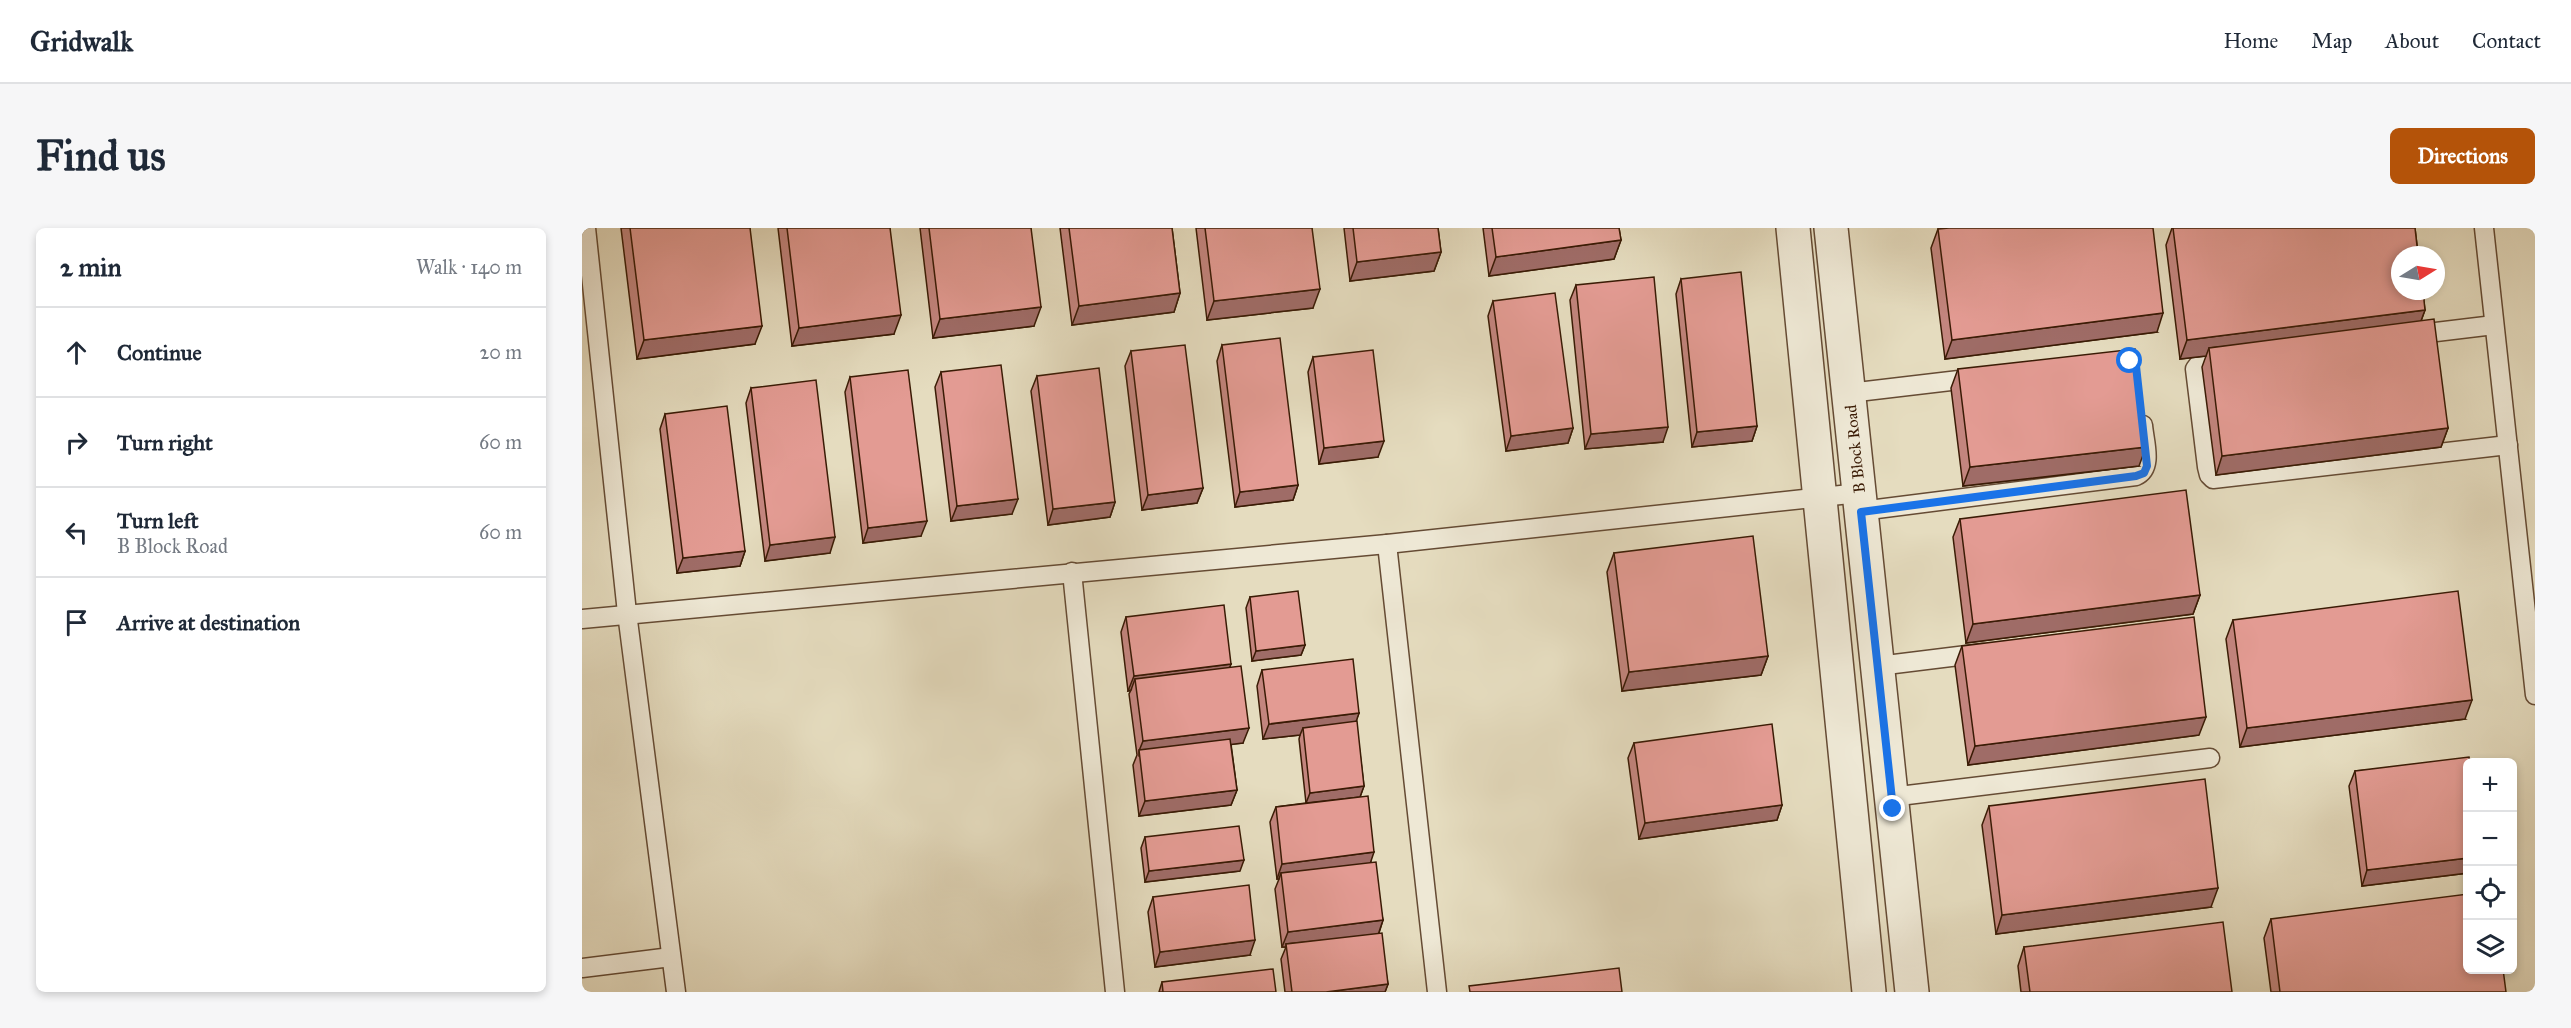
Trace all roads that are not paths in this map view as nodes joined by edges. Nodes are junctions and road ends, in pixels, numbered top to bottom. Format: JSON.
{"nodes":[{"id":1,"x":586,"y":228,"type":"edge"},
{"id":2,"x":1793,"y":228,"type":"edge"},
{"id":3,"x":1832,"y":228,"type":"edge"},
{"id":4,"x":2484,"y":228,"type":"edge"},
{"id":5,"x":2494,"y":325,"type":"junction"},
{"id":6,"x":2393,"y":337,"type":"edge"},
{"id":7,"x":2238,"y":356,"type":"edge"},
{"id":8,"x":1990,"y":376,"type":"edge"},
{"id":9,"x":1849,"y":393,"type":"junction"},
{"id":10,"x":2141,"y":411,"type":"edge"},
{"id":11,"x":2508,"y":445,"type":"junction"},
{"id":12,"x":1821,"y":497,"type":"junction"},
{"id":13,"x":1860,"y":502,"type":"junction"},
{"id":14,"x":1387,"y":544,"type":"junction"},
{"id":15,"x":1072,"y":572,"type":"junction"},
{"id":16,"x":627,"y":613,"type":"junction"},
{"id":17,"x":582,"y":619,"type":"edge"},
{"id":18,"x":1999,"y":651,"type":"edge"},
{"id":19,"x":1878,"y":666,"type":"junction"},
{"id":20,"x":2535,"y":696,"type":"edge"},
{"id":21,"x":2210,"y":758,"type":"dead end"},
{"id":22,"x":1892,"y":797,"type":"junction"},
{"id":23,"x":671,"y":957,"type":"junction"},
{"id":24,"x":582,"y":968,"type":"edge"},
{"id":25,"x":676,"y":992,"type":"edge"},
{"id":26,"x":1115,"y":992,"type":"edge"},
{"id":27,"x":1437,"y":992,"type":"edge"},
{"id":28,"x":1869,"y":992,"type":"edge"},
{"id":29,"x":1912,"y":992,"type":"edge"}],
"edges":[{"from":1,"to":16,"type":"lane"},
{"from":2,"to":12,"type":"street"},
{"from":3,"to":9,"type":"street","name":"B Block Road"},
{"from":4,"to":5,"type":"lane"},
{"from":5,"to":6,"type":"lane"},
{"from":5,"to":11,"type":"lane"},
{"from":7,"to":11,"type":"lane"},
{"from":8,"to":9,"type":"lane"},
{"from":9,"to":13,"type":"street","name":"B Block Road"},
{"from":10,"to":13,"type":"lane"},
{"from":11,"to":20,"type":"lane"},
{"from":12,"to":13,"type":"lane"},
{"from":12,"to":14,"type":"lane"},
{"from":12,"to":28,"type":"street"},
{"from":13,"to":19,"type":"street","name":"B Block Road"},
{"from":14,"to":15,"type":"lane"},
{"from":14,"to":27,"type":"lane"},
{"from":15,"to":16,"type":"lane"},
{"from":15,"to":26,"type":"lane"},
{"from":16,"to":17,"type":"lane"},
{"from":16,"to":23,"type":"lane"},
{"from":18,"to":19,"type":"lane"},
{"from":19,"to":22,"type":"street","name":"B Block Road"},
{"from":21,"to":22,"type":"lane"},
{"from":22,"to":29,"type":"street","name":"B Block Road"},
{"from":23,"to":24,"type":"lane"},
{"from":23,"to":25,"type":"lane"}]}
